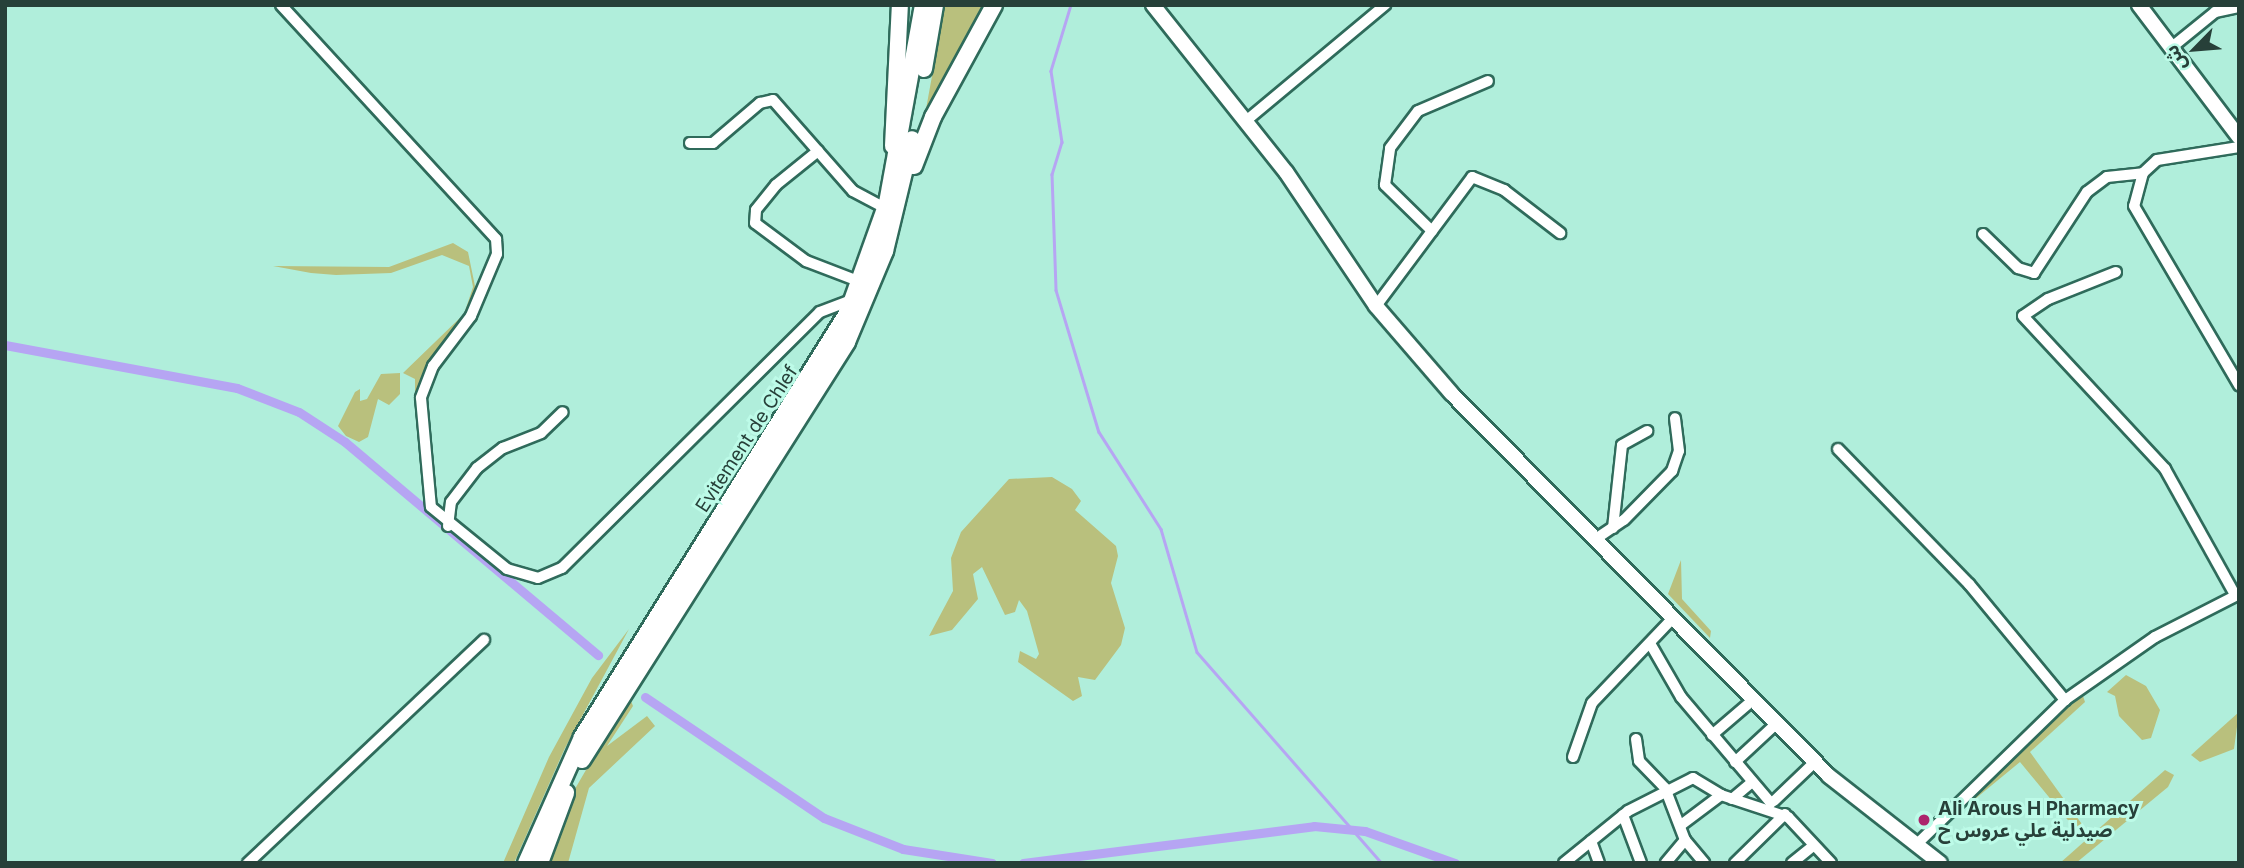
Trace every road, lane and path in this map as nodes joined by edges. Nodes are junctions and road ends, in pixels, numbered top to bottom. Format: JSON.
{"nodes":[{"id":1,"x":281,"y":5,"type":"edge"},
{"id":2,"x":900,"y":5,"type":"edge"},
{"id":3,"x":923,"y":5,"type":"edge"},
{"id":4,"x":935,"y":5,"type":"edge"},
{"id":5,"x":994,"y":5,"type":"edge"},
{"id":6,"x":1153,"y":5,"type":"edge"},
{"id":7,"x":1385,"y":5,"type":"edge"},
{"id":8,"x":2139,"y":5,"type":"edge"},
{"id":9,"x":2239,"y":7,"type":"edge"},
{"id":10,"x":2172,"y":47,"type":"junction"},
{"id":11,"x":1488,"y":81,"type":"dead end"},
{"id":12,"x":1247,"y":120,"type":"junction"},
{"id":13,"x":2239,"y":137,"type":"edge"},
{"id":14,"x":690,"y":143,"type":"dead end"},
{"id":15,"x":2239,"y":147,"type":"edge"},
{"id":16,"x":818,"y":151,"type":"junction"},
{"id":17,"x":894,"y":172,"type":"junction"},
{"id":18,"x":2143,"y":173,"type":"junction"},
{"id":19,"x":891,"y":209,"type":"junction"},
{"id":20,"x":1432,"y":231,"type":"junction"},
{"id":21,"x":1560,"y":233,"type":"dead end"},
{"id":22,"x":1983,"y":234,"type":"dead end"},
{"id":23,"x":2116,"y":272,"type":"dead end"},
{"id":24,"x":861,"y":282,"type":"junction"},
{"id":25,"x":854,"y":299,"type":"junction"},
{"id":26,"x":1376,"y":306,"type":"junction"},
{"id":27,"x":2239,"y":385,"type":"edge"},
{"id":28,"x":563,"y":412,"type":"dead end"},
{"id":29,"x":1675,"y":418,"type":"dead end"},
{"id":30,"x":1647,"y":431,"type":"dead end"},
{"id":31,"x":1838,"y":449,"type":"dead end"},
{"id":32,"x":448,"y":526,"type":"junction"},
{"id":33,"x":1613,"y":528,"type":"junction"},
{"id":34,"x":1597,"y":538,"type":"junction"},
{"id":35,"x":2237,"y":595,"type":"edge"},
{"id":36,"x":1674,"y":617,"type":"junction"},
{"id":37,"x":484,"y":640,"type":"dead end"},
{"id":38,"x":1651,"y":645,"type":"junction"},
{"id":39,"x":1754,"y":699,"type":"junction"},
{"id":40,"x":2065,"y":700,"type":"junction"},
{"id":41,"x":1776,"y":724,"type":"junction"},
{"id":42,"x":1712,"y":735,"type":"junction"},
{"id":43,"x":1636,"y":739,"type":"dead end"},
{"id":44,"x":1573,"y":757,"type":"dead end"},
{"id":45,"x":1735,"y":762,"type":"junction"},
{"id":46,"x":1815,"y":762,"type":"junction"},
{"id":47,"x":1752,"y":782,"type":"junction"},
{"id":48,"x":1665,"y":788,"type":"junction"},
{"id":49,"x":1727,"y":797,"type":"junction"},
{"id":50,"x":1770,"y":805,"type":"junction"},
{"id":51,"x":1623,"y":815,"type":"junction"},
{"id":52,"x":1787,"y":817,"type":"junction"},
{"id":53,"x":1681,"y":825,"type":"junction"},
{"id":54,"x":1685,"y":840,"type":"junction"},
{"id":55,"x":1591,"y":841,"type":"junction"},
{"id":56,"x":1814,"y":845,"type":"junction"},
{"id":57,"x":1921,"y":853,"type":"edge"},
{"id":58,"x":1833,"y":862,"type":"edge"},
{"id":59,"x":248,"y":863,"type":"edge"},
{"id":60,"x":526,"y":863,"type":"edge"},
{"id":61,"x":540,"y":863,"type":"edge"},
{"id":62,"x":1564,"y":863,"type":"edge"},
{"id":63,"x":1599,"y":863,"type":"edge"},
{"id":64,"x":1641,"y":863,"type":"edge"},
{"id":65,"x":1667,"y":863,"type":"edge"},
{"id":66,"x":1704,"y":863,"type":"edge"},
{"id":67,"x":1735,"y":863,"type":"edge"},
{"id":68,"x":1792,"y":863,"type":"edge"},
{"id":69,"x":1940,"y":863,"type":"edge"}],
"edges":[{"from":1,"to":32,"type":"street"},
{"from":2,"to":17,"type":"highway"},
{"from":3,"to":17,"type":"highway","name":"Evitement de Chlef"},
{"from":4,"to":19,"type":"highway","name":"Evitement de Chlef"},
{"from":5,"to":19,"type":"highway"},
{"from":6,"to":12,"type":"main road"},
{"from":7,"to":12,"type":"street"},
{"from":8,"to":10,"type":"main road"},
{"from":9,"to":10,"type":"street"},
{"from":10,"to":13,"type":"main road"},
{"from":11,"to":20,"type":"street"},
{"from":12,"to":26,"type":"main road"},
{"from":14,"to":16,"type":"street"},
{"from":15,"to":18,"type":"street"},
{"from":16,"to":19,"type":"street"},
{"from":16,"to":24,"type":"street"},
{"from":17,"to":19,"type":"highway","name":"Evitement de Chlef"},
{"from":18,"to":22,"type":"street"},
{"from":18,"to":27,"type":"street"},
{"from":19,"to":24,"type":"highway","name":"Evitement de Chlef"},
{"from":19,"to":61,"type":"highway","name":"Evitement de Chlef"},
{"from":20,"to":21,"type":"street"},
{"from":20,"to":26,"type":"street"},
{"from":23,"to":35,"type":"street"},
{"from":24,"to":25,"type":"highway","name":"Evitement de Chlef"},
{"from":25,"to":32,"type":"street"},
{"from":25,"to":60,"type":"highway","name":"Evitement de Chlef"},
{"from":26,"to":34,"type":"main road"},
{"from":28,"to":32,"type":"street"},
{"from":29,"to":33,"type":"street"},
{"from":30,"to":33,"type":"street"},
{"from":31,"to":40,"type":"street"},
{"from":33,"to":34,"type":"street"},
{"from":34,"to":36,"type":"main road"},
{"from":35,"to":40,"type":"street"},
{"from":36,"to":38,"type":"street"},
{"from":36,"to":39,"type":"main road"},
{"from":37,"to":59,"type":"street"},
{"from":38,"to":42,"type":"street"},
{"from":38,"to":44,"type":"street"},
{"from":39,"to":41,"type":"main road"},
{"from":39,"to":42,"type":"street"},
{"from":40,"to":57,"type":"street"},
{"from":41,"to":45,"type":"street"},
{"from":41,"to":46,"type":"main road"},
{"from":42,"to":45,"type":"street"},
{"from":43,"to":48,"type":"street"},
{"from":45,"to":47,"type":"street"},
{"from":46,"to":50,"type":"street"},
{"from":46,"to":57,"type":"main road"},
{"from":47,"to":49,"type":"street"},
{"from":47,"to":50,"type":"street"},
{"from":48,"to":49,"type":"street"},
{"from":48,"to":51,"type":"street"},
{"from":48,"to":53,"type":"street"},
{"from":49,"to":50,"type":"street"},
{"from":49,"to":53,"type":"street"},
{"from":50,"to":52,"type":"street"},
{"from":51,"to":55,"type":"street"},
{"from":51,"to":64,"type":"street"},
{"from":52,"to":56,"type":"street"},
{"from":52,"to":67,"type":"street"},
{"from":53,"to":54,"type":"street"},
{"from":54,"to":65,"type":"street"},
{"from":54,"to":66,"type":"street"},
{"from":55,"to":62,"type":"street"},
{"from":55,"to":63,"type":"street"},
{"from":56,"to":58,"type":"street"},
{"from":56,"to":68,"type":"street"},
{"from":57,"to":69,"type":"main road"}]}
